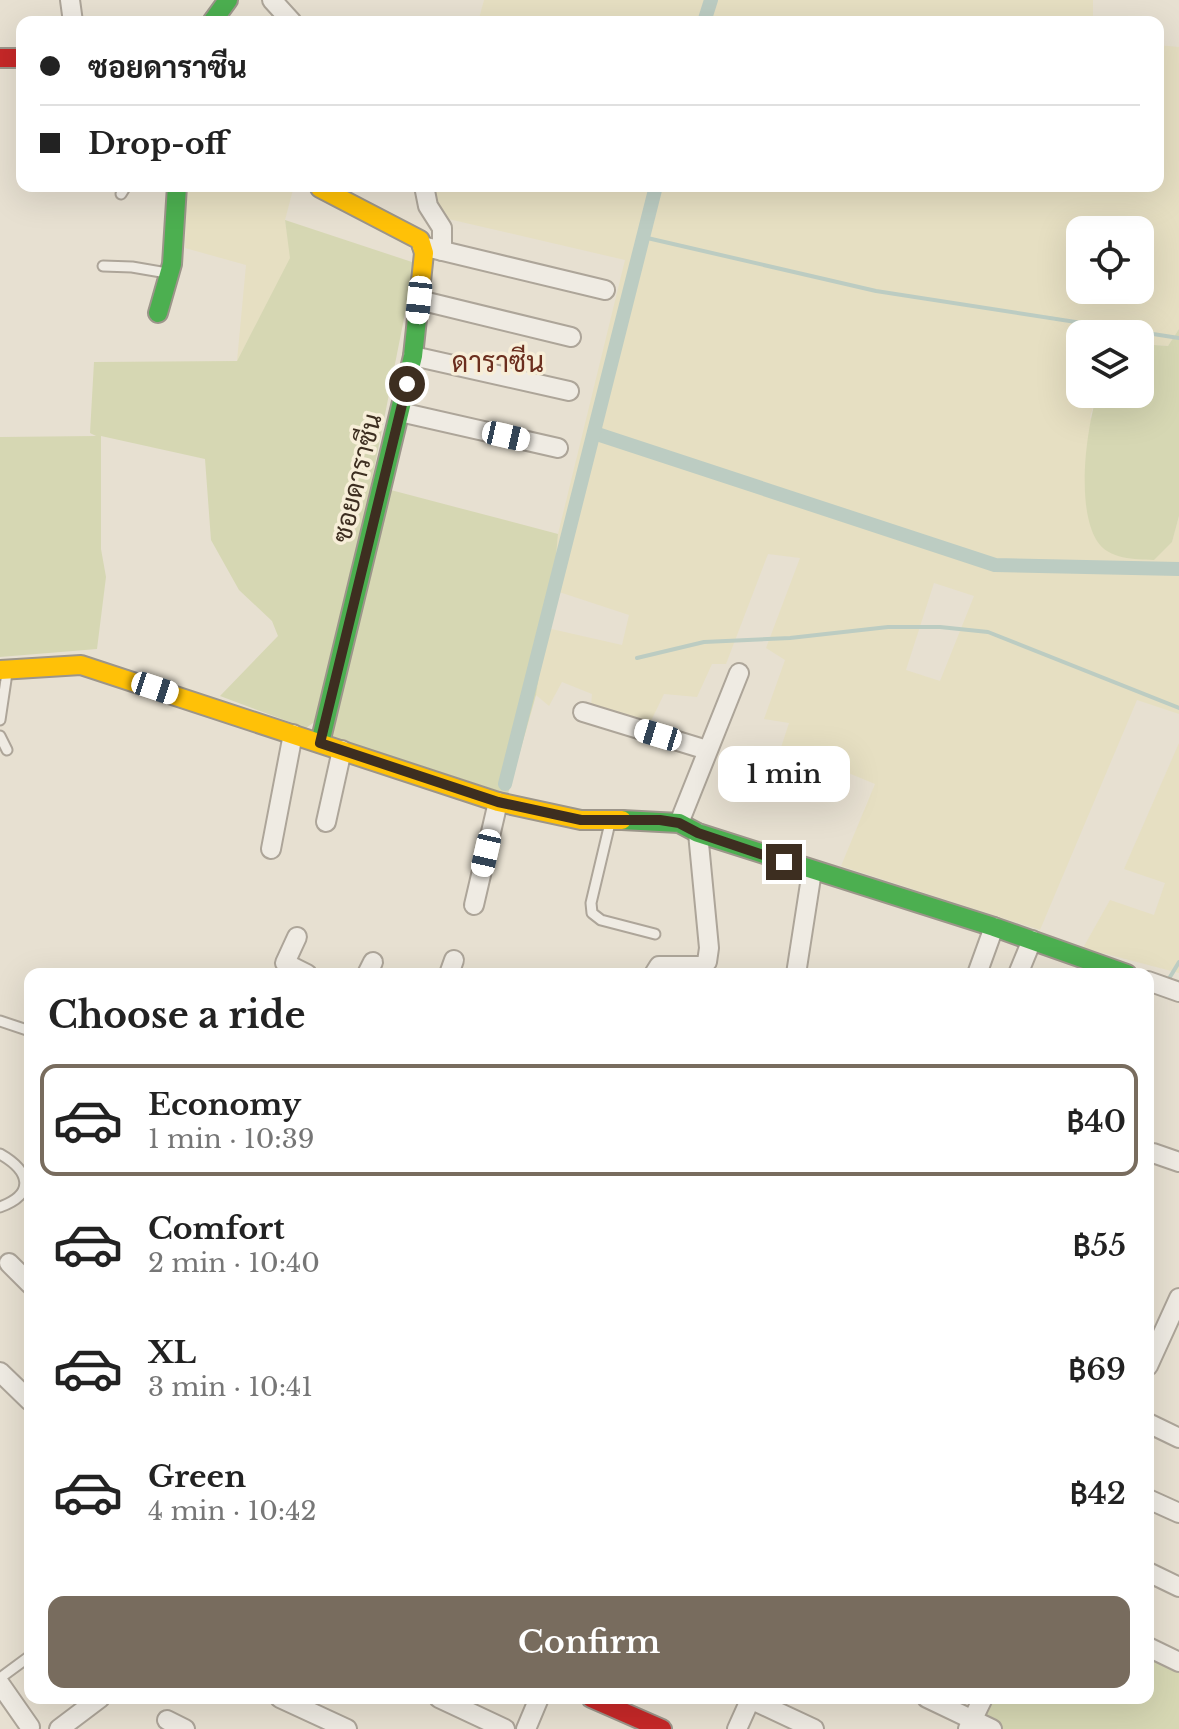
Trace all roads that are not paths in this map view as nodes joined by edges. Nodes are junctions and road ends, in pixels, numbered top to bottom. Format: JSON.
{"nodes":[{"id":1,"x":272,"y":0,"type":"edge"},
{"id":2,"x":287,"y":16,"type":"edge"},
{"id":3,"x":177,"y":192,"type":"edge"},
{"id":4,"x":328,"y":192,"type":"edge"},
{"id":5,"x":425,"y":192,"type":"edge"},
{"id":6,"x":422,"y":246,"type":"junction"},
{"id":7,"x":442,"y":251,"type":"junction"},
{"id":8,"x":103,"y":266,"type":"dead end"},
{"id":9,"x":170,"y":274,"type":"junction"},
{"id":10,"x":605,"y":290,"type":"dead end"},
{"id":11,"x":419,"y":300,"type":"junction"},
{"id":12,"x":158,"y":313,"type":"dead end"},
{"id":13,"x":571,"y":337,"type":"dead end"},
{"id":14,"x":413,"y":356,"type":"junction"},
{"id":15,"x":569,"y":391,"type":"dead end"},
{"id":16,"x":400,"y":412,"type":"junction"},
{"id":17,"x":558,"y":448,"type":"dead end"},
{"id":18,"x":4,"y":670,"type":"edge"},
{"id":19,"x":739,"y":673,"type":"dead end"},
{"id":20,"x":583,"y":712,"type":"dead end"},
{"id":21,"x":0,"y":720,"type":"edge"},
{"id":22,"x":293,"y":734,"type":"junction"},
{"id":23,"x":0,"y":736,"type":"edge"},
{"id":24,"x":320,"y":743,"type":"junction"},
{"id":25,"x":7,"y":750,"type":"dead end"},
{"id":26,"x":342,"y":750,"type":"junction"},
{"id":27,"x":707,"y":750,"type":"junction"},
{"id":28,"x":498,"y":802,"type":"junction"},
{"id":29,"x":611,"y":820,"type":"junction"},
{"id":30,"x":326,"y":822,"type":"dead end"},
{"id":31,"x":679,"y":823,"type":"junction"},
{"id":32,"x":698,"y":833,"type":"junction"},
{"id":33,"x":271,"y":849,"type":"dead end"},
{"id":34,"x":812,"y":871,"type":"junction"},
{"id":35,"x":474,"y":905,"type":"dead end"},
{"id":36,"x":994,"y":927,"type":"junction"},
{"id":37,"x":655,"y":934,"type":"dead end"},
{"id":38,"x":297,"y":937,"type":"dead end"},
{"id":39,"x":1032,"y":940,"type":"junction"},
{"id":40,"x":295,"y":968,"type":"edge"},
{"id":41,"x":658,"y":968,"type":"edge"},
{"id":42,"x":797,"y":968,"type":"edge"},
{"id":43,"x":979,"y":968,"type":"edge"},
{"id":44,"x":1020,"y":968,"type":"edge"},
{"id":45,"x":1110,"y":968,"type":"edge"},
{"id":46,"x":1154,"y":983,"type":"edge"},
{"id":47,"x":1179,"y":992,"type":"edge"},
{"id":48,"x":0,"y":1021,"type":"edge"},
{"id":49,"x":24,"y":1029,"type":"edge"},
{"id":50,"x":1154,"y":1153,"type":"edge"},
{"id":51,"x":0,"y":1154,"type":"edge"},
{"id":52,"x":1179,"y":1162,"type":"edge"},
{"id":53,"x":0,"y":1207,"type":"edge"},
{"id":54,"x":9,"y":1263,"type":"dead end"},
{"id":55,"x":24,"y":1278,"type":"edge"},
{"id":56,"x":1178,"y":1306,"type":"edge"},
{"id":57,"x":1154,"y":1339,"type":"edge"},
{"id":58,"x":0,"y":1372,"type":"edge"},
{"id":59,"x":24,"y":1395,"type":"edge"},
{"id":60,"x":1154,"y":1426,"type":"edge"},
{"id":61,"x":1179,"y":1438,"type":"edge"},
{"id":62,"x":1154,"y":1502,"type":"edge"},
{"id":63,"x":1179,"y":1513,"type":"edge"},
{"id":64,"x":1154,"y":1575,"type":"edge"},
{"id":65,"x":1179,"y":1587,"type":"edge"},
{"id":66,"x":1154,"y":1650,"type":"edge"},
{"id":67,"x":24,"y":1660,"type":"edge"},
{"id":68,"x":1179,"y":1662,"type":"edge"},
{"id":69,"x":0,"y":1678,"type":"edge"},
{"id":70,"x":0,"y":1684,"type":"edge"},
{"id":71,"x":92,"y":1704,"type":"edge"},
{"id":72,"x":293,"y":1704,"type":"edge"},
{"id":73,"x":452,"y":1704,"type":"edge"},
{"id":74,"x":536,"y":1704,"type":"edge"},
{"id":75,"x":605,"y":1704,"type":"edge"},
{"id":76,"x":747,"y":1704,"type":"edge"},
{"id":77,"x":762,"y":1704,"type":"edge"},
{"id":78,"x":937,"y":1704,"type":"edge"},
{"id":79,"x":980,"y":1704,"type":"edge"},
{"id":80,"x":167,"y":1720,"type":"dead end"},
{"id":81,"x":970,"y":1724,"type":"edge"},
{"id":82,"x":30,"y":1727,"type":"edge"},
{"id":83,"x":59,"y":1729,"type":"edge"},
{"id":84,"x":185,"y":1729,"type":"edge"},
{"id":85,"x":347,"y":1729,"type":"edge"},
{"id":86,"x":505,"y":1729,"type":"edge"},
{"id":87,"x":526,"y":1729,"type":"edge"},
{"id":88,"x":662,"y":1729,"type":"edge"},
{"id":89,"x":737,"y":1729,"type":"edge"},
{"id":90,"x":814,"y":1729,"type":"edge"},
{"id":91,"x":992,"y":1729,"type":"edge"}],
"edges":[{"from":1,"to":2,"type":"street"},
{"from":3,"to":9,"type":"street"},
{"from":4,"to":6,"type":"street"},
{"from":5,"to":7,"type":"street"},
{"from":6,"to":7,"type":"street"},
{"from":6,"to":11,"type":"street","name":"ซอยดาราซีน"},
{"from":7,"to":10,"type":"street"},
{"from":8,"to":9,"type":"lane"},
{"from":9,"to":12,"type":"street"},
{"from":11,"to":13,"type":"street"},
{"from":11,"to":14,"type":"street","name":"ซอยดาราซีน"},
{"from":14,"to":15,"type":"street"},
{"from":14,"to":16,"type":"street","name":"ซอยดาราซีน"},
{"from":16,"to":17,"type":"street"},
{"from":16,"to":24,"type":"street","name":"ซอยดาราซีน"},
{"from":18,"to":21,"type":"lane"},
{"from":18,"to":22,"type":"street"},
{"from":19,"to":27,"type":"street"},
{"from":20,"to":27,"type":"street"},
{"from":22,"to":24,"type":"street"},
{"from":22,"to":33,"type":"street"},
{"from":23,"to":25,"type":"lane"},
{"from":24,"to":26,"type":"street"},
{"from":26,"to":28,"type":"street"},
{"from":26,"to":30,"type":"street"},
{"from":27,"to":31,"type":"street"},
{"from":28,"to":29,"type":"street"},
{"from":28,"to":35,"type":"street"},
{"from":29,"to":31,"type":"street"},
{"from":29,"to":37,"type":"lane"},
{"from":31,"to":32,"type":"street"},
{"from":32,"to":34,"type":"street"},
{"from":32,"to":41,"type":"street"},
{"from":34,"to":36,"type":"street"},
{"from":34,"to":42,"type":"street"},
{"from":36,"to":39,"type":"street"},
{"from":36,"to":43,"type":"street"},
{"from":38,"to":40,"type":"street"},
{"from":39,"to":44,"type":"street"},
{"from":39,"to":45,"type":"street"},
{"from":46,"to":47,"type":"street"},
{"from":48,"to":49,"type":"lane"},
{"from":50,"to":52,"type":"street"},
{"from":51,"to":53,"type":"lane"},
{"from":54,"to":55,"type":"street"},
{"from":56,"to":57,"type":"street"},
{"from":58,"to":59,"type":"street"},
{"from":60,"to":61,"type":"street"},
{"from":62,"to":63,"type":"street"},
{"from":64,"to":65,"type":"street"},
{"from":66,"to":68,"type":"street"},
{"from":67,"to":69,"type":"lane"},
{"from":70,"to":82,"type":"street"},
{"from":71,"to":83,"type":"street"},
{"from":72,"to":85,"type":"street"},
{"from":73,"to":86,"type":"street"},
{"from":74,"to":87,"type":"street"},
{"from":75,"to":88,"type":"street"},
{"from":76,"to":89,"type":"street"},
{"from":77,"to":90,"type":"street"},
{"from":78,"to":81,"type":"street"},
{"from":79,"to":81,"type":"street"},
{"from":80,"to":84,"type":"street"},
{"from":81,"to":91,"type":"street"}]}
